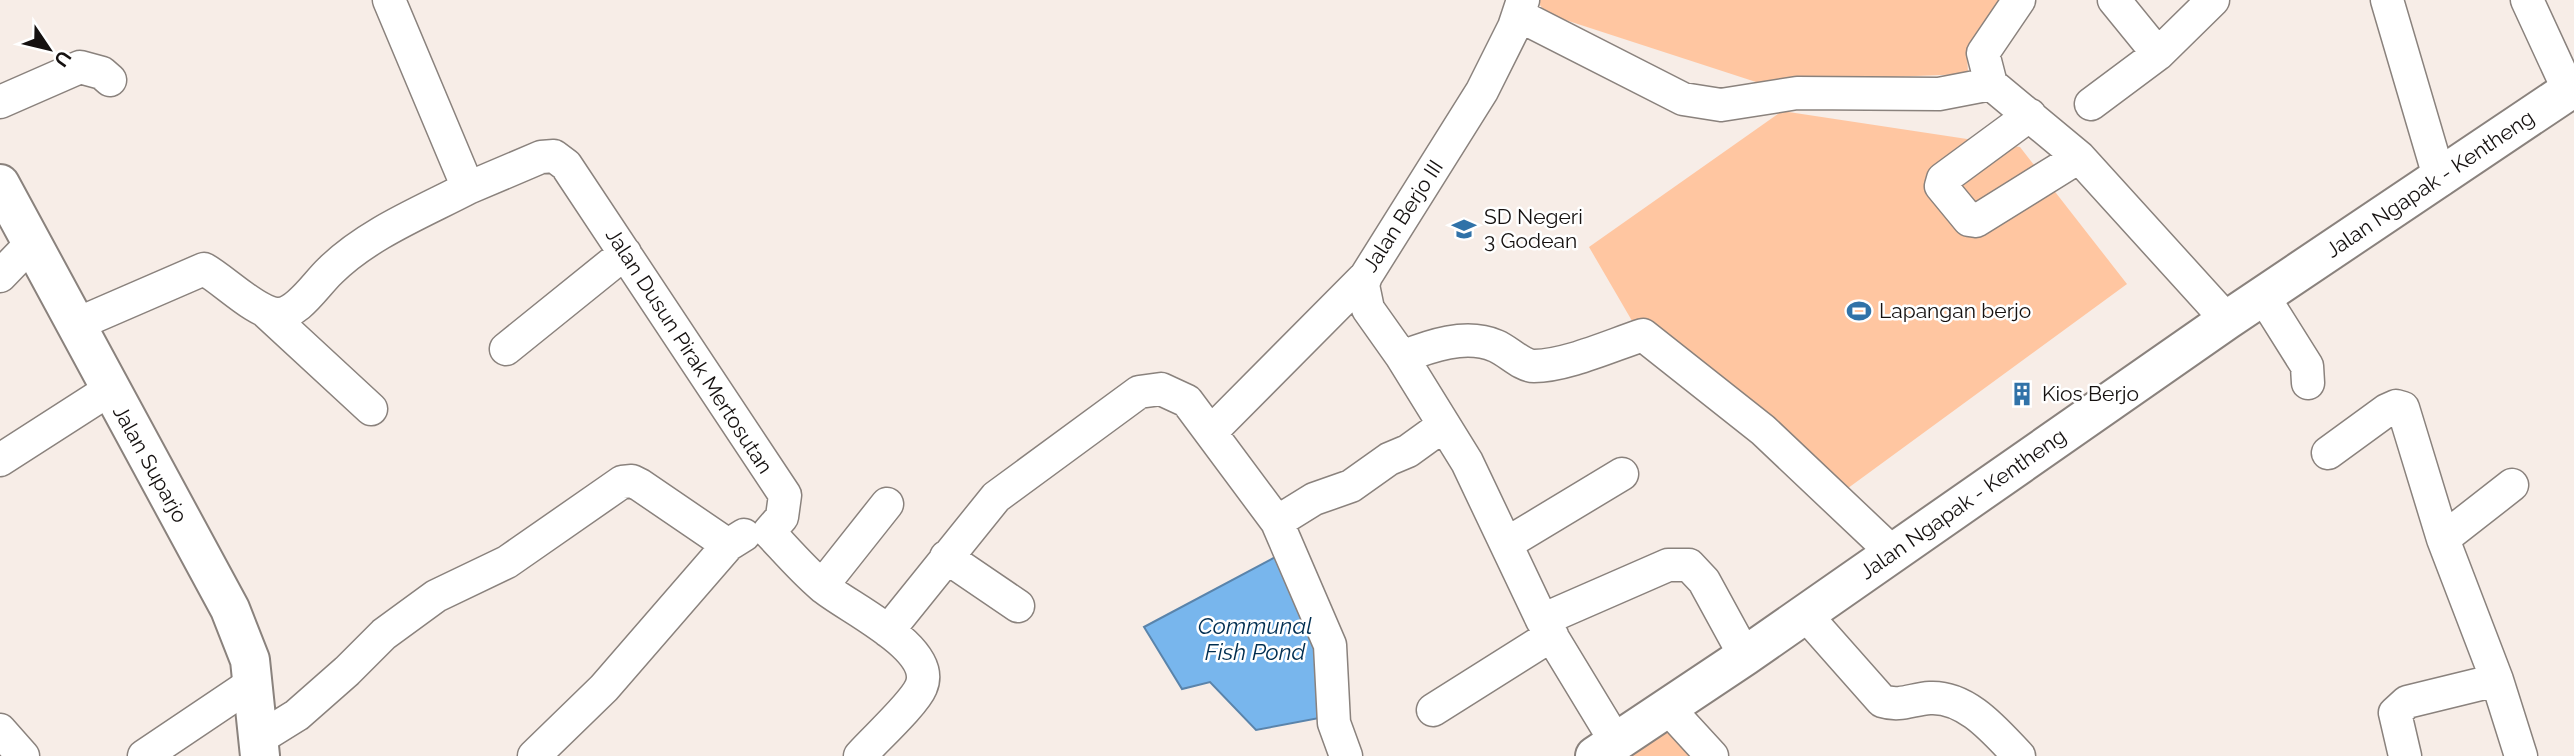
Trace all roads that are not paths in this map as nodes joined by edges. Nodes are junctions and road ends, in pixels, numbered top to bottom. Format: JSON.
{"nodes":[{"id":1,"x":390,"y":0,"type":"edge"},
{"id":2,"x":2019,"y":0,"type":"edge"},
{"id":3,"x":2113,"y":0,"type":"edge"},
{"id":4,"x":2213,"y":0,"type":"edge"},
{"id":5,"x":2387,"y":0,"type":"edge"},
{"id":6,"x":2527,"y":0,"type":"edge"},
{"id":7,"x":1520,"y":8,"type":"edge"},
{"id":8,"x":2158,"y":54,"type":"junction"},
{"id":9,"x":110,"y":80,"type":"dead end"},
{"id":10,"x":1991,"y":84,"type":"junction"},
{"id":11,"x":2571,"y":89,"type":"edge"},
{"id":12,"x":0,"y":102,"type":"edge"},
{"id":13,"x":2091,"y":104,"type":"dead end"},
{"id":14,"x":2030,"y":115,"type":"junction"},
{"id":15,"x":2080,"y":157,"type":"junction"},
{"id":16,"x":2440,"y":180,"type":"junction"},
{"id":17,"x":0,"y":184,"type":"edge"},
{"id":18,"x":468,"y":188,"type":"junction"},
{"id":19,"x":31,"y":244,"type":"junction"},
{"id":20,"x":625,"y":253,"type":"junction"},
{"id":21,"x":0,"y":276,"type":"edge"},
{"id":22,"x":1366,"y":276,"type":"junction"},
{"id":23,"x":2263,"y":296,"type":"junction"},
{"id":24,"x":265,"y":311,"type":"junction"},
{"id":25,"x":2227,"y":320,"type":"junction"},
{"id":26,"x":77,"y":324,"type":"junction"},
{"id":27,"x":506,"y":349,"type":"dead end"},
{"id":28,"x":1402,"y":357,"type":"junction"},
{"id":29,"x":2308,"y":383,"type":"dead end"},
{"id":30,"x":109,"y":390,"type":"junction"},
{"id":31,"x":371,"y":409,"type":"dead end"},
{"id":32,"x":1444,"y":425,"type":"junction"},
{"id":33,"x":1212,"y":431,"type":"junction"},
{"id":34,"x":2328,"y":453,"type":"dead end"},
{"id":35,"x":0,"y":460,"type":"edge"},
{"id":36,"x":1622,"y":474,"type":"dead end"},
{"id":37,"x":2512,"y":485,"type":"dead end"},
{"id":38,"x":887,"y":504,"type":"dead end"},
{"id":39,"x":1277,"y":522,"type":"junction"},
{"id":40,"x":769,"y":532,"type":"junction"},
{"id":41,"x":2442,"y":539,"type":"junction"},
{"id":42,"x":1506,"y":544,"type":"junction"},
{"id":43,"x":728,"y":545,"type":"junction"},
{"id":44,"x":1893,"y":553,"type":"junction"},
{"id":45,"x":946,"y":557,"type":"junction"},
{"id":46,"x":822,"y":586,"type":"junction"},
{"id":47,"x":1018,"y":606,"type":"dead end"},
{"id":48,"x":1805,"y":614,"type":"junction"},
{"id":49,"x":1547,"y":627,"type":"junction"},
{"id":50,"x":887,"y":631,"type":"junction"},
{"id":51,"x":1745,"y":656,"type":"junction"},
{"id":52,"x":2497,"y":680,"type":"junction"},
{"id":53,"x":254,"y":682,"type":"junction"},
{"id":54,"x":1667,"y":707,"type":"junction"},
{"id":55,"x":1433,"y":710,"type":"dead end"},
{"id":56,"x":0,"y":730,"type":"edge"},
{"id":57,"x":260,"y":747,"type":"edge"},
{"id":58,"x":1606,"y":749,"type":"edge"},
{"id":59,"x":23,"y":756,"type":"edge"},
{"id":60,"x":144,"y":756,"type":"edge"},
{"id":61,"x":534,"y":756,"type":"edge"},
{"id":62,"x":860,"y":756,"type":"edge"},
{"id":63,"x":1346,"y":756,"type":"edge"},
{"id":64,"x":1712,"y":756,"type":"edge"},
{"id":65,"x":2019,"y":756,"type":"edge"},
{"id":66,"x":2405,"y":756,"type":"edge"},
{"id":67,"x":2521,"y":756,"type":"edge"}],
"edges":[{"from":1,"to":18,"type":"street"},
{"from":2,"to":10,"type":"street"},
{"from":3,"to":8,"type":"street"},
{"from":4,"to":8,"type":"street"},
{"from":5,"to":16,"type":"street"},
{"from":6,"to":11,"type":"street"},
{"from":7,"to":10,"type":"street"},
{"from":7,"to":22,"type":"street","name":"Jalan Berjo III"},
{"from":8,"to":13,"type":"street"},
{"from":9,"to":12,"type":"street"},
{"from":10,"to":14,"type":"street"},
{"from":11,"to":16,"type":"main road","name":"Jalan Ngapak - Kentheng"},
{"from":14,"to":15,"type":"street"},
{"from":14,"to":15,"type":"street"},
{"from":15,"to":25,"type":"street"},
{"from":16,"to":23,"type":"main road","name":"Jalan Ngapak - Kentheng"},
{"from":17,"to":19,"type":"main road","name":"Jalan Suparjo"},
{"from":18,"to":20,"type":"street","name":"Jalan Dusun Pirak Mertosutan"},
{"from":18,"to":24,"type":"street"},
{"from":19,"to":21,"type":"street"},
{"from":19,"to":26,"type":"main road","name":"Jalan Suparjo"},
{"from":20,"to":27,"type":"street"},
{"from":20,"to":40,"type":"street","name":"Jalan Dusun Pirak Mertosutan"},
{"from":22,"to":28,"type":"street"},
{"from":22,"to":33,"type":"street","name":"Jalan Berjo III"},
{"from":23,"to":25,"type":"main road","name":"Jalan Ngapak - Kentheng"},
{"from":23,"to":29,"type":"street"},
{"from":24,"to":26,"type":"street"},
{"from":24,"to":31,"type":"street"},
{"from":25,"to":44,"type":"main road","name":"Jalan Ngapak - Kentheng"},
{"from":26,"to":30,"type":"main road","name":"Jalan Suparjo"},
{"from":28,"to":32,"type":"street"},
{"from":28,"to":44,"type":"street"},
{"from":30,"to":35,"type":"street"},
{"from":30,"to":53,"type":"main road","name":"Jalan Suparjo"},
{"from":32,"to":39,"type":"street"},
{"from":32,"to":42,"type":"street"},
{"from":33,"to":39,"type":"street"},
{"from":33,"to":45,"type":"street"},
{"from":34,"to":41,"type":"street"},
{"from":36,"to":42,"type":"street"},
{"from":37,"to":41,"type":"street"},
{"from":38,"to":46,"type":"street"},
{"from":39,"to":63,"type":"street"},
{"from":40,"to":43,"type":"street"},
{"from":40,"to":46,"type":"street"},
{"from":41,"to":52,"type":"street"},
{"from":42,"to":49,"type":"street"},
{"from":43,"to":57,"type":"street"},
{"from":43,"to":61,"type":"street"},
{"from":44,"to":48,"type":"main road","name":"Jalan Ngapak - Kentheng"},
{"from":45,"to":47,"type":"street"},
{"from":45,"to":50,"type":"street"},
{"from":46,"to":50,"type":"street"},
{"from":48,"to":51,"type":"main road","name":"Jalan Ngapak - Kentheng"},
{"from":48,"to":65,"type":"street"},
{"from":49,"to":51,"type":"street"},
{"from":49,"to":55,"type":"street"},
{"from":49,"to":58,"type":"street"},
{"from":50,"to":62,"type":"street"},
{"from":51,"to":54,"type":"main road","name":"Jalan Ngapak - Kentheng"},
{"from":52,"to":66,"type":"street"},
{"from":52,"to":67,"type":"street"},
{"from":53,"to":57,"type":"main road","name":"Jalan Suparjo"},
{"from":53,"to":60,"type":"street"},
{"from":54,"to":58,"type":"main road","name":"Jalan Ngapak - Kentheng"},
{"from":54,"to":64,"type":"street"},
{"from":56,"to":59,"type":"street"}]}
